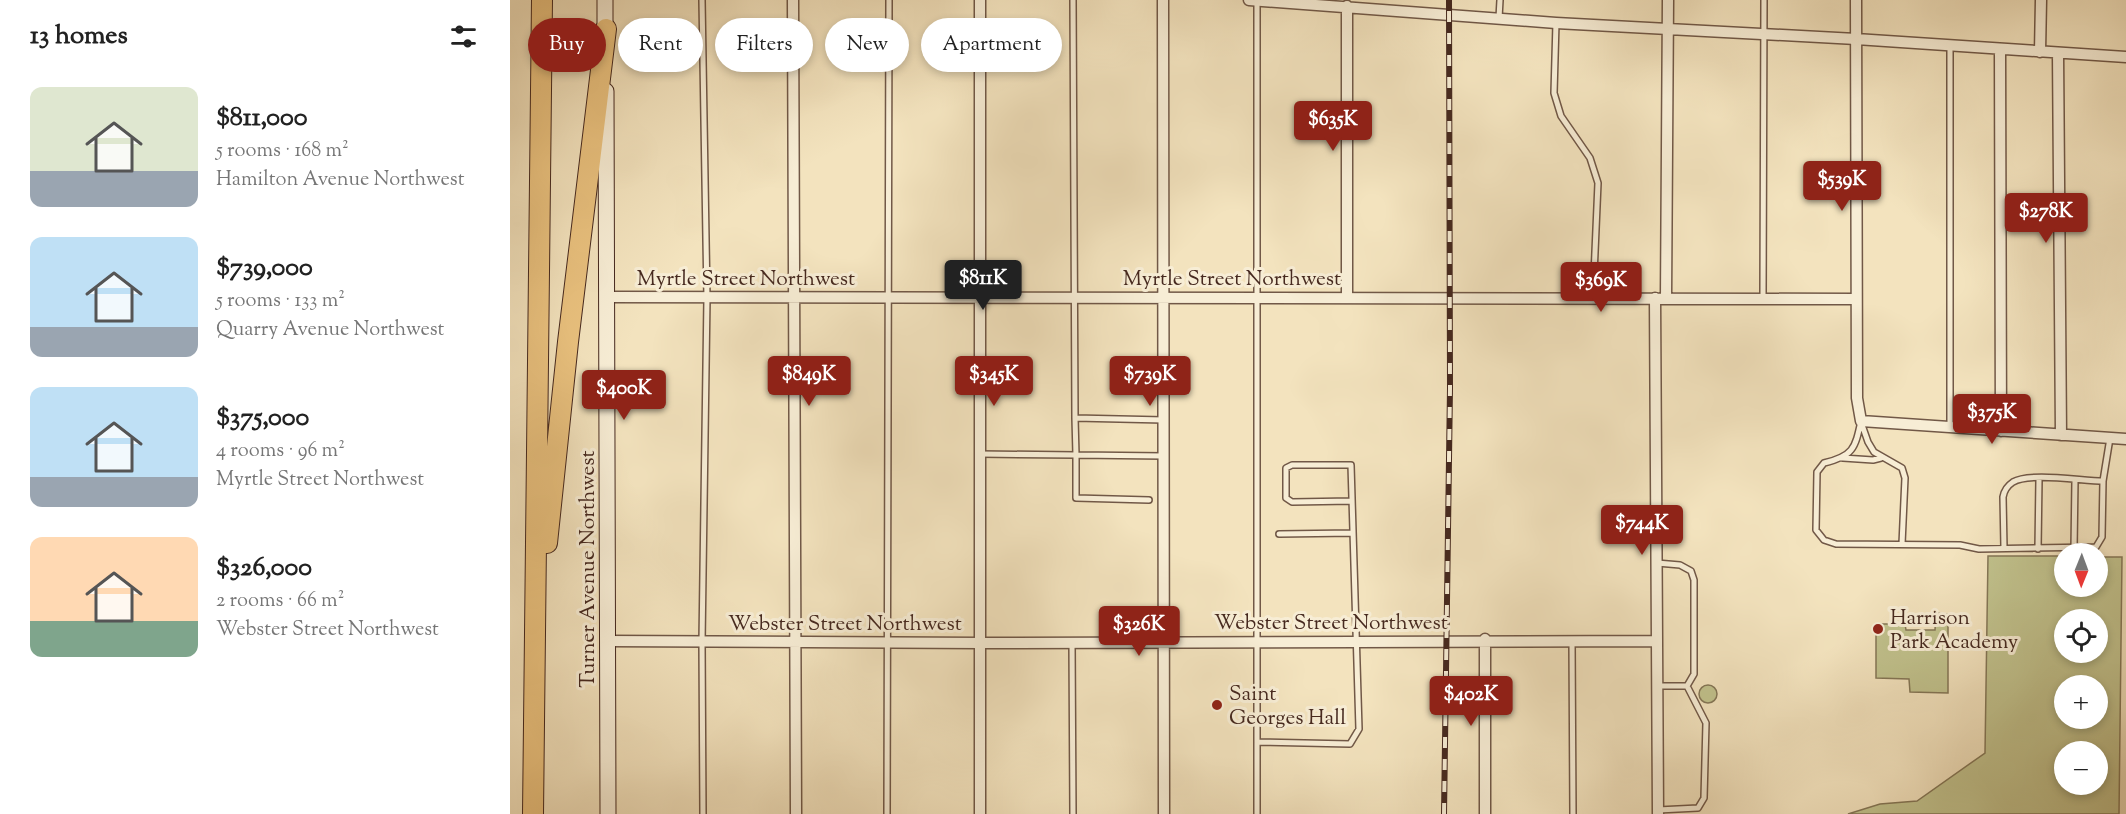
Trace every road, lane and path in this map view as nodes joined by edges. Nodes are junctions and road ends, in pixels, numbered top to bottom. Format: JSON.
{"nodes":[{"id":1,"x":542,"y":0,"type":"edge"},
{"id":2,"x":605,"y":0,"type":"edge"},
{"id":3,"x":702,"y":0,"type":"edge"},
{"id":4,"x":793,"y":0,"type":"edge"},
{"id":5,"x":888,"y":0,"type":"edge"},
{"id":6,"x":980,"y":0,"type":"edge"},
{"id":7,"x":1073,"y":0,"type":"edge"},
{"id":8,"x":1163,"y":0,"type":"edge"},
{"id":9,"x":1249,"y":0,"type":"edge"},
{"id":10,"x":1257,"y":0,"type":"edge"},
{"id":11,"x":1500,"y":0,"type":"edge"},
{"id":12,"x":1668,"y":0,"type":"edge"},
{"id":13,"x":1764,"y":0,"type":"edge"},
{"id":14,"x":1856,"y":0,"type":"edge"},
{"id":15,"x":2041,"y":0,"type":"edge"},
{"id":16,"x":1351,"y":4,"type":"edge"},
{"id":17,"x":606,"y":18,"type":"edge"},
{"id":18,"x":1499,"y":18,"type":"junction"},
{"id":19,"x":1556,"y":23,"type":"junction"},
{"id":20,"x":606,"y":29,"type":"edge"},
{"id":21,"x":1668,"y":29,"type":"junction"},
{"id":22,"x":1763,"y":35,"type":"junction"},
{"id":23,"x":1856,"y":39,"type":"junction"},
{"id":24,"x":1950,"y":45,"type":"junction"},
{"id":25,"x":2000,"y":49,"type":"junction"},
{"id":26,"x":2040,"y":52,"type":"junction"},
{"id":27,"x":2058,"y":53,"type":"junction"},
{"id":28,"x":2126,"y":57,"type":"edge"},
{"id":29,"x":601,"y":72,"type":"edge"},
{"id":30,"x":608,"y":297,"type":"junction"},
{"id":31,"x":888,"y":297,"type":"junction"},
{"id":32,"x":981,"y":297,"type":"junction"},
{"id":33,"x":1256,"y":297,"type":"junction"},
{"id":34,"x":1763,"y":297,"type":"junction"},
{"id":35,"x":707,"y":298,"type":"junction"},
{"id":36,"x":795,"y":298,"type":"junction"},
{"id":37,"x":1073,"y":298,"type":"junction"},
{"id":38,"x":1164,"y":298,"type":"junction"},
{"id":39,"x":1347,"y":298,"type":"junction"},
{"id":40,"x":1593,"y":298,"type":"junction"},
{"id":41,"x":1661,"y":298,"type":"junction"},
{"id":42,"x":1856,"y":299,"type":"junction"},
{"id":43,"x":1075,"y":418,"type":"junction"},
{"id":44,"x":1164,"y":420,"type":"junction"},
{"id":45,"x":1861,"y":421,"type":"junction"},
{"id":46,"x":1950,"y":428,"type":"junction"},
{"id":47,"x":2001,"y":431,"type":"junction"},
{"id":48,"x":2061,"y":435,"type":"junction"},
{"id":49,"x":2110,"y":438,"type":"junction"},
{"id":50,"x":2126,"y":439,"type":"edge"},
{"id":51,"x":980,"y":454,"type":"junction"},
{"id":52,"x":1076,"y":455,"type":"junction"},
{"id":53,"x":1164,"y":456,"type":"junction"},
{"id":54,"x":1843,"y":458,"type":"junction"},
{"id":55,"x":1881,"y":458,"type":"junction"},
{"id":56,"x":2040,"y":479,"type":"junction"},
{"id":57,"x":2075,"y":480,"type":"junction"},
{"id":58,"x":2103,"y":482,"type":"junction"},
{"id":59,"x":1149,"y":500,"type":"dead end"},
{"id":60,"x":1352,"y":501,"type":"junction"},
{"id":61,"x":1353,"y":533,"type":"junction"},
{"id":62,"x":1279,"y":534,"type":"dead end"},
{"id":63,"x":2074,"y":543,"type":"edge"},
{"id":64,"x":2098,"y":543,"type":"edge"},
{"id":65,"x":1902,"y":544,"type":"junction"},
{"id":66,"x":2004,"y":548,"type":"junction"},
{"id":67,"x":2038,"y":549,"type":"junction"},
{"id":68,"x":2054,"y":549,"type":"edge"},
{"id":69,"x":1657,"y":563,"type":"junction"},
{"id":70,"x":1485,"y":639,"type":"junction"},
{"id":71,"x":1572,"y":640,"type":"junction"},
{"id":72,"x":608,"y":641,"type":"junction"},
{"id":73,"x":1657,"y":641,"type":"junction"},
{"id":74,"x":702,"y":642,"type":"junction"},
{"id":75,"x":795,"y":642,"type":"junction"},
{"id":76,"x":1164,"y":642,"type":"junction"},
{"id":77,"x":1356,"y":642,"type":"junction"},
{"id":78,"x":886,"y":643,"type":"junction"},
{"id":79,"x":980,"y":643,"type":"junction"},
{"id":80,"x":1072,"y":643,"type":"junction"},
{"id":81,"x":1257,"y":643,"type":"junction"},
{"id":82,"x":535,"y":668,"type":"junction"},
{"id":83,"x":1657,"y":686,"type":"junction"},
{"id":84,"x":1688,"y":686,"type":"junction"},
{"id":85,"x":1257,"y":742,"type":"junction"},
{"id":86,"x":1658,"y":812,"type":"edge"},
{"id":87,"x":533,"y":814,"type":"edge"},
{"id":88,"x":608,"y":814,"type":"edge"},
{"id":89,"x":703,"y":814,"type":"edge"},
{"id":90,"x":796,"y":814,"type":"edge"},
{"id":91,"x":887,"y":814,"type":"edge"},
{"id":92,"x":980,"y":814,"type":"edge"},
{"id":93,"x":1073,"y":814,"type":"edge"},
{"id":94,"x":1164,"y":814,"type":"edge"},
{"id":95,"x":1257,"y":814,"type":"edge"},
{"id":96,"x":1485,"y":814,"type":"edge"},
{"id":97,"x":1573,"y":814,"type":"edge"}],
"edges":[{"from":1,"to":82,"type":"highway"},
{"from":2,"to":17,"type":"street","name":"Turner Avenue Northwest"},
{"from":3,"to":35,"type":"lane"},
{"from":4,"to":36,"type":"street"},
{"from":5,"to":31,"type":"lane"},
{"from":6,"to":32,"type":"street"},
{"from":7,"to":37,"type":"lane"},
{"from":8,"to":38,"type":"street"},
{"from":9,"to":10,"type":"street"},
{"from":10,"to":16,"type":"street"},
{"from":10,"to":33,"type":"lane"},
{"from":11,"to":18,"type":"lane"},
{"from":12,"to":21,"type":"street"},
{"from":13,"to":22,"type":"lane"},
{"from":14,"to":23,"type":"street"},
{"from":15,"to":26,"type":"street"},
{"from":16,"to":18,"type":"street"},
{"from":16,"to":39,"type":"street"},
{"from":18,"to":19,"type":"street"},
{"from":19,"to":21,"type":"street"},
{"from":19,"to":40,"type":"lane"},
{"from":20,"to":30,"type":"street","name":"Turner Avenue Northwest"},
{"from":21,"to":22,"type":"street"},
{"from":21,"to":41,"type":"street"},
{"from":22,"to":23,"type":"street"},
{"from":22,"to":34,"type":"lane"},
{"from":23,"to":24,"type":"street"},
{"from":23,"to":42,"type":"street"},
{"from":24,"to":25,"type":"street"},
{"from":24,"to":46,"type":"lane"},
{"from":25,"to":26,"type":"street"},
{"from":25,"to":47,"type":"street"},
{"from":26,"to":27,"type":"street"},
{"from":27,"to":28,"type":"street"},
{"from":27,"to":48,"type":"street"},
{"from":29,"to":82,"type":"highway"},
{"from":30,"to":35,"type":"street","name":"Myrtle Street Northwest"},
{"from":30,"to":72,"type":"street","name":"Turner Avenue Northwest"},
{"from":31,"to":32,"type":"street","name":"Myrtle Street Northwest"},
{"from":31,"to":36,"type":"street","name":"Myrtle Street Northwest"},
{"from":31,"to":78,"type":"lane"},
{"from":32,"to":37,"type":"street","name":"Myrtle Street Northwest"},
{"from":32,"to":51,"type":"street"},
{"from":33,"to":38,"type":"street","name":"Myrtle Street Northwest"},
{"from":33,"to":39,"type":"street","name":"Myrtle Street Northwest"},
{"from":33,"to":81,"type":"lane"},
{"from":34,"to":41,"type":"street","name":"Myrtle Street Northwest"},
{"from":34,"to":42,"type":"street","name":"Myrtle Street Northwest"},
{"from":35,"to":36,"type":"street","name":"Myrtle Street Northwest"},
{"from":35,"to":74,"type":"lane"},
{"from":36,"to":75,"type":"street"},
{"from":37,"to":38,"type":"street","name":"Myrtle Street Northwest"},
{"from":37,"to":43,"type":"lane"},
{"from":38,"to":44,"type":"street"},
{"from":39,"to":40,"type":"street","name":"Myrtle Street Northwest"},
{"from":40,"to":41,"type":"street","name":"Myrtle Street Northwest"},
{"from":41,"to":69,"type":"street"},
{"from":42,"to":45,"type":"street"},
{"from":43,"to":44,"type":"lane"},
{"from":43,"to":52,"type":"lane"},
{"from":44,"to":53,"type":"street"},
{"from":45,"to":46,"type":"street"},
{"from":45,"to":54,"type":"lane"},
{"from":45,"to":55,"type":"lane"},
{"from":46,"to":47,"type":"street"},
{"from":47,"to":48,"type":"street"},
{"from":48,"to":49,"type":"street"},
{"from":49,"to":50,"type":"street"},
{"from":49,"to":58,"type":"lane"},
{"from":51,"to":52,"type":"lane"},
{"from":51,"to":79,"type":"street"},
{"from":52,"to":53,"type":"lane"},
{"from":52,"to":59,"type":"lane"},
{"from":53,"to":76,"type":"street"},
{"from":54,"to":55,"type":"lane"},
{"from":54,"to":65,"type":"lane"},
{"from":55,"to":65,"type":"lane"},
{"from":56,"to":57,"type":"lane"},
{"from":56,"to":66,"type":"lane"},
{"from":56,"to":67,"type":"lane"},
{"from":57,"to":58,"type":"lane"},
{"from":57,"to":63,"type":"lane"},
{"from":58,"to":64,"type":"lane"},
{"from":60,"to":60,"type":"lane"},
{"from":60,"to":61,"type":"lane"},
{"from":61,"to":62,"type":"lane"},
{"from":61,"to":77,"type":"lane"},
{"from":65,"to":66,"type":"lane"},
{"from":66,"to":67,"type":"lane"},
{"from":67,"to":68,"type":"lane"},
{"from":69,"to":73,"type":"street"},
{"from":69,"to":84,"type":"lane"},
{"from":70,"to":71,"type":"street","name":"Webster Street Northwest"},
{"from":70,"to":77,"type":"street","name":"Webster Street Northwest"},
{"from":70,"to":96,"type":"street"},
{"from":71,"to":73,"type":"street","name":"Webster Street Northwest"},
{"from":71,"to":97,"type":"lane"},
{"from":72,"to":74,"type":"street","name":"Webster Street Northwest"},
{"from":72,"to":88,"type":"street","name":"Turner Avenue Northwest"},
{"from":73,"to":83,"type":"street"},
{"from":74,"to":75,"type":"street","name":"Webster Street Northwest"},
{"from":74,"to":89,"type":"lane"},
{"from":75,"to":78,"type":"street","name":"Webster Street Northwest"},
{"from":75,"to":90,"type":"street"},
{"from":76,"to":80,"type":"street","name":"Webster Street Northwest"},
{"from":76,"to":81,"type":"street","name":"Webster Street Northwest"},
{"from":76,"to":94,"type":"street"},
{"from":77,"to":81,"type":"street","name":"Webster Street Northwest"},
{"from":77,"to":85,"type":"lane"},
{"from":78,"to":79,"type":"street","name":"Webster Street Northwest"},
{"from":78,"to":91,"type":"lane"},
{"from":79,"to":80,"type":"street","name":"Webster Street Northwest"},
{"from":79,"to":92,"type":"street"},
{"from":80,"to":93,"type":"lane"},
{"from":81,"to":85,"type":"lane"},
{"from":82,"to":87,"type":"highway"},
{"from":83,"to":84,"type":"lane"},
{"from":83,"to":86,"type":"street"},
{"from":84,"to":86,"type":"lane"},
{"from":85,"to":95,"type":"lane"}]}
